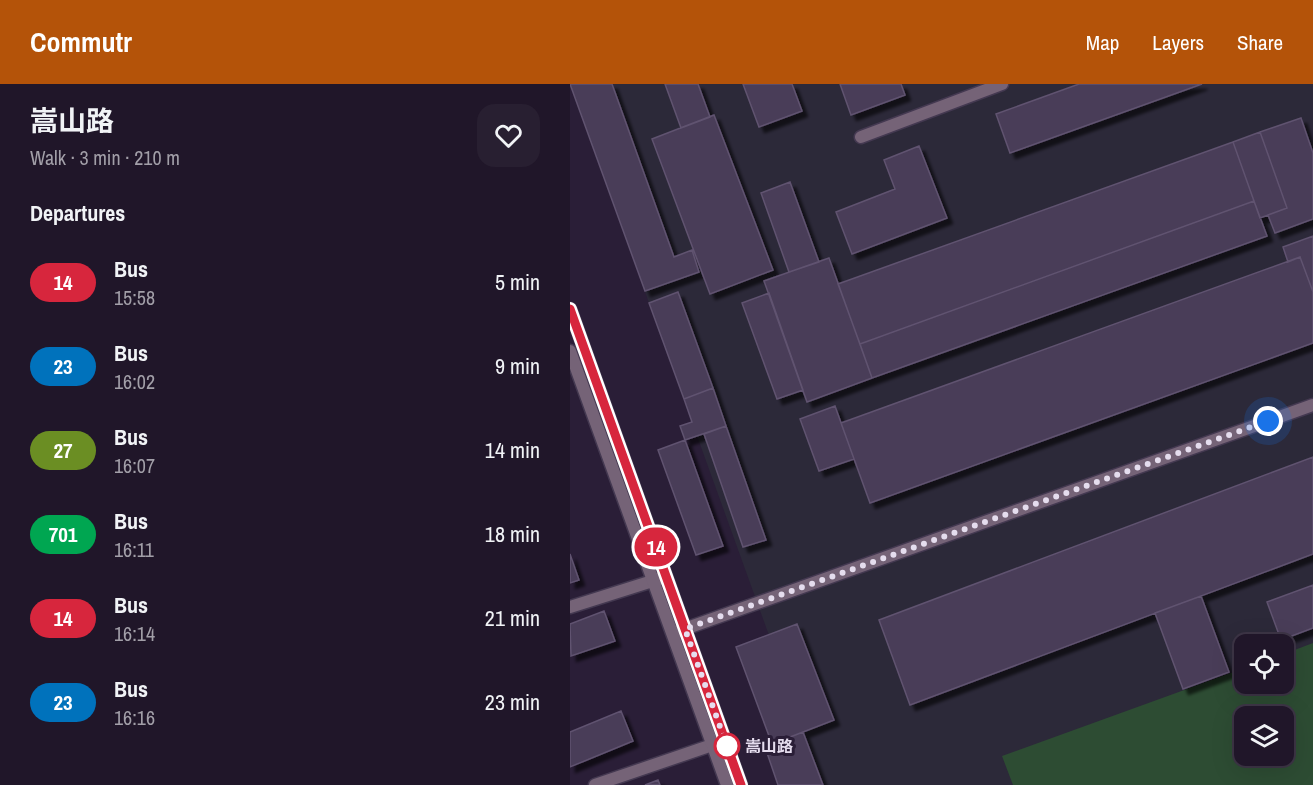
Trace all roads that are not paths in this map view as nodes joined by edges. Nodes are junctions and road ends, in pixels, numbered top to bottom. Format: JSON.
{"nodes":[{"id":1,"x":1002,"y":84,"type":"edge"},
{"id":2,"x":861,"y":137,"type":"dead end"},
{"id":3,"x":570,"y":309,"type":"edge"},
{"id":4,"x":570,"y":351,"type":"edge"},
{"id":5,"x":1313,"y":405,"type":"edge"},
{"id":6,"x":666,"y":577,"type":"junction"},
{"id":7,"x":653,"y":581,"type":"junction"},
{"id":8,"x":570,"y":607,"type":"edge"},
{"id":9,"x":685,"y":629,"type":"junction"},
{"id":10,"x":672,"y":634,"type":"junction"},
{"id":11,"x":725,"y":740,"type":"junction"},
{"id":12,"x":712,"y":745,"type":"junction"},
{"id":13,"x":601,"y":784,"type":"edge"},
{"id":14,"x":726,"y":785,"type":"edge"},
{"id":15,"x":741,"y":785,"type":"edge"}],
"edges":[{"from":1,"to":2,"type":"street"},
{"from":3,"to":6,"type":"street"},
{"from":4,"to":7,"type":"street"},
{"from":5,"to":9,"type":"street"},
{"from":6,"to":7,"type":"street"},
{"from":6,"to":9,"type":"street"},
{"from":7,"to":8,"type":"street"},
{"from":7,"to":10,"type":"street"},
{"from":9,"to":10,"type":"street"},
{"from":9,"to":11,"type":"street"},
{"from":10,"to":12,"type":"street"},
{"from":11,"to":12,"type":"street"},
{"from":11,"to":15,"type":"street"},
{"from":12,"to":13,"type":"street"},
{"from":12,"to":14,"type":"street"}]}
